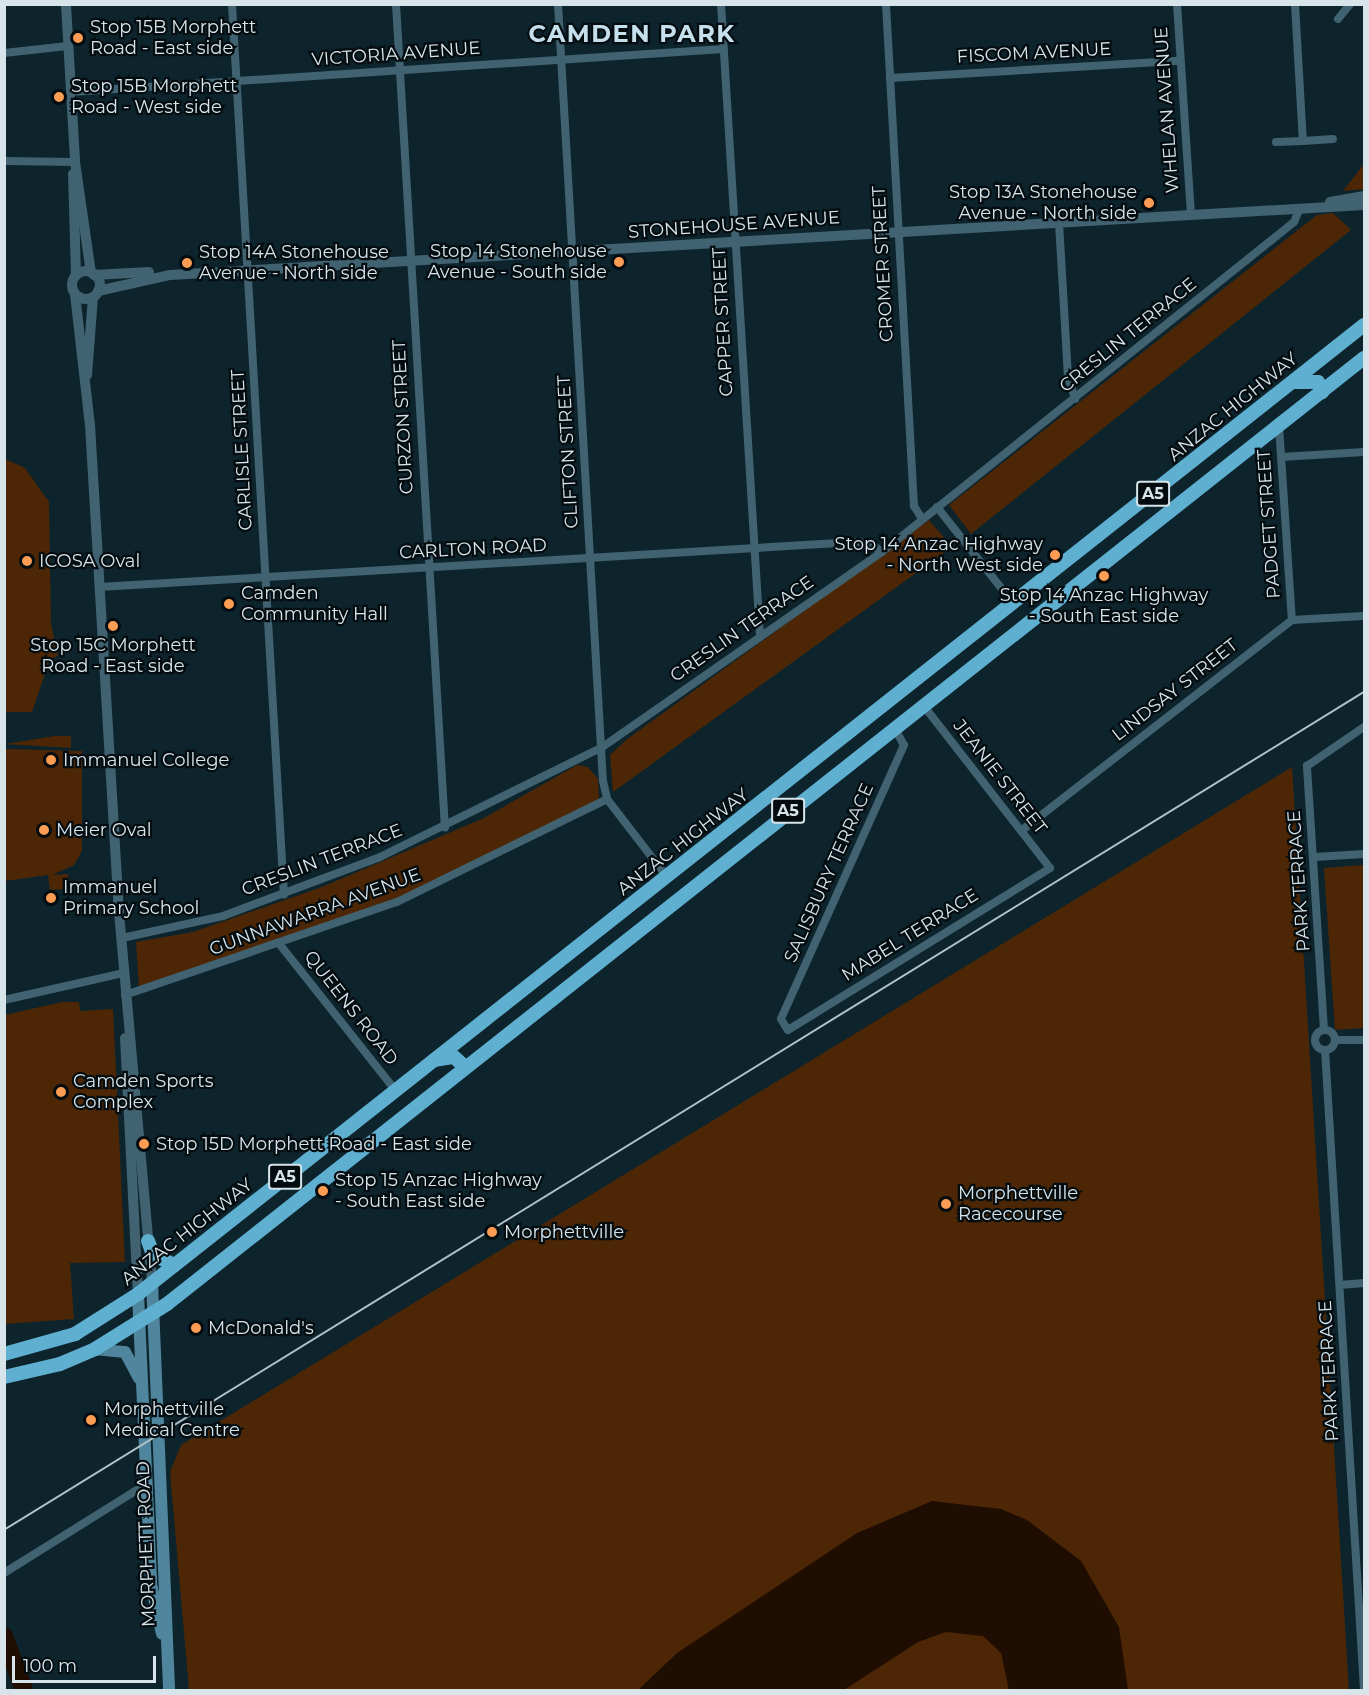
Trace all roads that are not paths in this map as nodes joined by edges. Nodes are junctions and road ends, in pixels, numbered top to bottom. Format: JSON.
{"nodes":[{"id":1,"x":66,"y":4,"type":"edge"},
{"id":2,"x":232,"y":4,"type":"edge"},
{"id":3,"x":396,"y":4,"type":"edge"},
{"id":4,"x":558,"y":4,"type":"edge"},
{"id":5,"x":721,"y":4,"type":"edge"},
{"id":6,"x":886,"y":4,"type":"edge"},
{"id":7,"x":1177,"y":4,"type":"edge"},
{"id":8,"x":1295,"y":4,"type":"edge"},
{"id":9,"x":1350,"y":4,"type":"edge"},
{"id":10,"x":1338,"y":19,"type":"dead end"},
{"id":11,"x":68,"y":46,"type":"junction"},
{"id":12,"x":724,"y":49,"type":"junction"},
{"id":13,"x":4,"y":53,"type":"edge"},
{"id":14,"x":561,"y":60,"type":"junction"},
{"id":15,"x":1180,"y":61,"type":"junction"},
{"id":16,"x":400,"y":70,"type":"junction"},
{"id":17,"x":890,"y":78,"type":"junction"},
{"id":18,"x":237,"y":81,"type":"junction"},
{"id":19,"x":71,"y":92,"type":"junction"},
{"id":20,"x":1334,"y":139,"type":"dead end"},
{"id":21,"x":1303,"y":141,"type":"junction"},
{"id":22,"x":1276,"y":142,"type":"dead end"},
{"id":23,"x":4,"y":161,"type":"edge"},
{"id":24,"x":75,"y":162,"type":"junction"},
{"id":25,"x":1365,"y":196,"type":"edge"},
{"id":26,"x":1365,"y":205,"type":"edge"},
{"id":27,"x":1300,"y":208,"type":"junction"},
{"id":28,"x":1191,"y":214,"type":"junction"},
{"id":29,"x":1059,"y":222,"type":"junction"},
{"id":30,"x":898,"y":231,"type":"junction"},
{"id":31,"x":735,"y":241,"type":"junction"},
{"id":32,"x":572,"y":251,"type":"junction"},
{"id":33,"x":410,"y":261,"type":"junction"},
{"id":34,"x":248,"y":271,"type":"junction"},
{"id":35,"x":93,"y":274,"type":"junction"},
{"id":36,"x":76,"y":275,"type":"junction"},
{"id":37,"x":170,"y":275,"type":"junction"},
{"id":38,"x":75,"y":294,"type":"junction"},
{"id":39,"x":95,"y":294,"type":"junction"},
{"id":40,"x":1365,"y":325,"type":"edge"},
{"id":41,"x":1365,"y":358,"type":"edge"},
{"id":42,"x":1319,"y":362,"type":"junction"},
{"id":43,"x":86,"y":378,"type":"junction"},
{"id":44,"x":1336,"y":380,"type":"junction"},
{"id":45,"x":1292,"y":383,"type":"junction"},
{"id":46,"x":1322,"y":392,"type":"junction"},
{"id":47,"x":1075,"y":399,"type":"junction"},
{"id":48,"x":1279,"y":426,"type":"junction"},
{"id":49,"x":1365,"y":452,"type":"edge"},
{"id":50,"x":1281,"y":457,"type":"junction"},
{"id":51,"x":937,"y":507,"type":"junction"},
{"id":52,"x":922,"y":519,"type":"junction"},
{"id":53,"x":752,"y":548,"type":"junction"},
{"id":54,"x":882,"y":552,"type":"junction"},
{"id":55,"x":591,"y":559,"type":"junction"},
{"id":56,"x":428,"y":568,"type":"junction"},
{"id":57,"x":266,"y":576,"type":"junction"},
{"id":58,"x":99,"y":587,"type":"junction"},
{"id":59,"x":1014,"y":605,"type":"junction"},
{"id":60,"x":1365,"y":616,"type":"edge"},
{"id":61,"x":1292,"y":620,"type":"junction"},
{"id":62,"x":760,"y":637,"type":"junction"},
{"id":63,"x":966,"y":643,"type":"junction"},
{"id":64,"x":986,"y":656,"type":"junction"},
{"id":65,"x":939,"y":664,"type":"junction"},
{"id":66,"x":966,"y":672,"type":"junction"},
{"id":67,"x":924,"y":706,"type":"junction"},
{"id":68,"x":1365,"y":727,"type":"edge"},
{"id":69,"x":895,"y":729,"type":"junction"},
{"id":70,"x":601,"y":748,"type":"junction"},
{"id":71,"x":607,"y":799,"type":"junction"},
{"id":72,"x":738,"y":822,"type":"junction"},
{"id":73,"x":445,"y":828,"type":"junction"},
{"id":74,"x":1021,"y":831,"type":"junction"},
{"id":75,"x":760,"y":832,"type":"junction"},
{"id":76,"x":709,"y":844,"type":"junction"},
{"id":77,"x":740,"y":847,"type":"junction"},
{"id":78,"x":1365,"y":854,"type":"edge"},
{"id":79,"x":1314,"y":857,"type":"junction"},
{"id":80,"x":1050,"y":868,"type":"joint"},
{"id":81,"x":667,"y":877,"type":"junction"},
{"id":82,"x":284,"y":894,"type":"junction"},
{"id":83,"x":122,"y":938,"type":"junction"},
{"id":84,"x":281,"y":946,"type":"junction"},
{"id":85,"x":124,"y":973,"type":"junction"},
{"id":86,"x":125,"y":997,"type":"junction"},
{"id":87,"x":4,"y":1000,"type":"edge"},
{"id":88,"x":473,"y":1029,"type":"junction"},
{"id":89,"x":788,"y":1030,"type":"joint"},
{"id":90,"x":1324,"y":1030,"type":"junction"},
{"id":91,"x":506,"y":1035,"type":"junction"},
{"id":92,"x":1335,"y":1040,"type":"junction"},
{"id":93,"x":1365,"y":1040,"type":"edge"},
{"id":94,"x":1325,"y":1050,"type":"junction"},
{"id":95,"x":432,"y":1060,"type":"junction"},
{"id":96,"x":465,"y":1067,"type":"junction"},
{"id":97,"x":395,"y":1090,"type":"junction"},
{"id":98,"x":148,"y":1241,"type":"junction"},
{"id":99,"x":174,"y":1265,"type":"junction"},
{"id":100,"x":152,"y":1282,"type":"junction"},
{"id":101,"x":1365,"y":1283,"type":"edge"},
{"id":102,"x":1340,"y":1285,"type":"junction"},
{"id":103,"x":138,"y":1294,"type":"junction"},
{"id":104,"x":154,"y":1313,"type":"junction"},
{"id":105,"x":140,"y":1323,"type":"junction"},
{"id":106,"x":95,"y":1349,"type":"junction"},
{"id":107,"x":4,"y":1354,"type":"edge"},
{"id":108,"x":4,"y":1377,"type":"edge"},
{"id":109,"x":144,"y":1390,"type":"junction"},
{"id":110,"x":148,"y":1483,"type":"junction"},
{"id":111,"x":4,"y":1573,"type":"edge"},
{"id":112,"x":1361,"y":1586,"type":"edge"},
{"id":113,"x":167,"y":1659,"type":"junction"},
{"id":114,"x":1365,"y":1689,"type":"edge"},
{"id":115,"x":169,"y":1690,"type":"edge"}],
"edges":[{"from":1,"to":11,"type":"street"},
{"from":2,"to":18,"type":"street","name":"CARLISLE STREET"},
{"from":3,"to":16,"type":"street","name":"CURZON STREET"},
{"from":4,"to":14,"type":"street","name":"CLIFTON STREET"},
{"from":5,"to":12,"type":"street","name":"CAPPER STREET"},
{"from":6,"to":17,"type":"street","name":"CROMER STREET"},
{"from":7,"to":15,"type":"street","name":"WHELAN AVENUE"},
{"from":8,"to":21,"type":"street"},
{"from":9,"to":10,"type":"street"},
{"from":11,"to":13,"type":"street"},
{"from":11,"to":19,"type":"street"},
{"from":12,"to":14,"type":"street","name":"VICTORIA AVENUE"},
{"from":12,"to":31,"type":"street","name":"CAPPER STREET"},
{"from":14,"to":16,"type":"street","name":"VICTORIA AVENUE"},
{"from":14,"to":32,"type":"street","name":"CLIFTON STREET"},
{"from":15,"to":17,"type":"street","name":"FISCOM AVENUE"},
{"from":15,"to":28,"type":"street","name":"WHELAN AVENUE"},
{"from":16,"to":18,"type":"street","name":"VICTORIA AVENUE"},
{"from":16,"to":33,"type":"street","name":"CURZON STREET"},
{"from":17,"to":30,"type":"street","name":"CROMER STREET"},
{"from":18,"to":19,"type":"street","name":"VICTORIA AVENUE"},
{"from":18,"to":34,"type":"street","name":"CARLISLE STREET"},
{"from":19,"to":24,"type":"street"},
{"from":20,"to":21,"type":"street"},
{"from":21,"to":22,"type":"street"},
{"from":23,"to":24,"type":"street"},
{"from":24,"to":35,"type":"street"},
{"from":24,"to":36,"type":"street"},
{"from":25,"to":27,"type":"street","name":"STONEHOUSE AVENUE"},
{"from":26,"to":27,"type":"street","name":"STONEHOUSE AVENUE"},
{"from":27,"to":28,"type":"street","name":"STONEHOUSE AVENUE"},
{"from":27,"to":47,"type":"street","name":"CRESLIN TERRACE"},
{"from":28,"to":29,"type":"street","name":"STONEHOUSE AVENUE"},
{"from":29,"to":30,"type":"street","name":"STONEHOUSE AVENUE"},
{"from":29,"to":47,"type":"street"},
{"from":30,"to":31,"type":"street","name":"STONEHOUSE AVENUE"},
{"from":30,"to":52,"type":"street","name":"CROMER STREET"},
{"from":31,"to":32,"type":"street","name":"STONEHOUSE AVENUE"},
{"from":31,"to":53,"type":"street","name":"CAPPER STREET"},
{"from":32,"to":33,"type":"street","name":"STONEHOUSE AVENUE"},
{"from":32,"to":55,"type":"street","name":"CLIFTON STREET"},
{"from":33,"to":34,"type":"street","name":"STONEHOUSE AVENUE"},
{"from":33,"to":56,"type":"street","name":"CURZON STREET"},
{"from":34,"to":37,"type":"street","name":"STONEHOUSE AVENUE"},
{"from":34,"to":57,"type":"street","name":"CARLISLE STREET"},
{"from":35,"to":36,"type":"street","name":"STONEHOUSE AVENUE"},
{"from":35,"to":37,"type":"street","name":"STONEHOUSE AVENUE"},
{"from":35,"to":39,"type":"street","name":"MORPHETT ROAD"},
{"from":36,"to":38,"type":"street","name":"MORPHETT ROAD"},
{"from":37,"to":39,"type":"street","name":"STONEHOUSE AVENUE"},
{"from":38,"to":39,"type":"street"},
{"from":38,"to":43,"type":"street","name":"MORPHETT ROAD"},
{"from":39,"to":43,"type":"street","name":"MORPHETT ROAD"},
{"from":40,"to":42,"type":"highway","name":"ANZAC HIGHWAY","number":"A5"},
{"from":41,"to":44,"type":"highway","number":"A5"},
{"from":42,"to":44,"type":"highway"},
{"from":42,"to":45,"type":"highway","name":"ANZAC HIGHWAY","number":"A5"},
{"from":43,"to":58,"type":"street","name":"MORPHETT ROAD"},
{"from":44,"to":46,"type":"highway","number":"A5"},
{"from":45,"to":46,"type":"highway"},
{"from":45,"to":59,"type":"highway","name":"ANZAC HIGHWAY","number":"A5"},
{"from":46,"to":48,"type":"highway","number":"A5"},
{"from":47,"to":51,"type":"street","name":"CRESLIN TERRACE"},
{"from":48,"to":50,"type":"street","name":"PADGET STREET"},
{"from":48,"to":64,"type":"highway","number":"A5"},
{"from":49,"to":50,"type":"street"},
{"from":50,"to":61,"type":"street","name":"PADGET STREET"},
{"from":51,"to":52,"type":"street","name":"CRESLIN TERRACE"},
{"from":51,"to":59,"type":"street"},
{"from":52,"to":54,"type":"street","name":"CRESLIN TERRACE"},
{"from":53,"to":54,"type":"street","name":"CARLTON ROAD"},
{"from":53,"to":55,"type":"street","name":"CARLTON ROAD"},
{"from":53,"to":62,"type":"street","name":"CAPPER STREET"},
{"from":54,"to":62,"type":"street","name":"CRESLIN TERRACE"},
{"from":55,"to":56,"type":"street","name":"CARLTON ROAD"},
{"from":55,"to":70,"type":"street","name":"CLIFTON STREET"},
{"from":56,"to":57,"type":"street","name":"CARLTON ROAD"},
{"from":56,"to":73,"type":"street","name":"CURZON STREET"},
{"from":57,"to":58,"type":"street","name":"CARLTON ROAD"},
{"from":57,"to":82,"type":"street","name":"CARLISLE STREET"},
{"from":58,"to":83,"type":"street","name":"MORPHETT ROAD"},
{"from":59,"to":63,"type":"highway","name":"ANZAC HIGHWAY","number":"A5"},
{"from":60,"to":61,"type":"street"},
{"from":61,"to":74,"type":"street","name":"LINDSAY STREET"},
{"from":62,"to":70,"type":"street","name":"CRESLIN TERRACE"},
{"from":63,"to":64,"type":"highway"},
{"from":63,"to":65,"type":"highway","name":"ANZAC HIGHWAY","number":"A5"},
{"from":64,"to":66,"type":"highway","number":"A5"},
{"from":65,"to":66,"type":"highway"},
{"from":65,"to":72,"type":"highway","name":"ANZAC HIGHWAY","number":"A5"},
{"from":66,"to":67,"type":"highway","number":"A5"},
{"from":67,"to":69,"type":"highway","number":"A5"},
{"from":67,"to":74,"type":"street","name":"JEANIE STREET"},
{"from":68,"to":79,"type":"street","name":"PARK TERRACE"},
{"from":69,"to":75,"type":"highway","number":"A5"},
{"from":69,"to":89,"type":"street","name":"SALISBURY TERRACE"},
{"from":70,"to":71,"type":"street","name":"CLIFTON STREET"},
{"from":70,"to":73,"type":"street","name":"CRESLIN TERRACE"},
{"from":71,"to":81,"type":"street"},
{"from":71,"to":84,"type":"street","name":"GUNNAWARRA AVENUE"},
{"from":72,"to":75,"type":"highway"},
{"from":72,"to":76,"type":"highway","name":"ANZAC HIGHWAY","number":"A5"},
{"from":73,"to":82,"type":"street","name":"CRESLIN TERRACE"},
{"from":74,"to":80,"type":"street","name":"JEANIE STREET"},
{"from":75,"to":77,"type":"highway","number":"A5"},
{"from":76,"to":77,"type":"highway"},
{"from":76,"to":81,"type":"highway","name":"ANZAC HIGHWAY","number":"A5"},
{"from":77,"to":91,"type":"highway","number":"A5"},
{"from":78,"to":79,"type":"street"},
{"from":79,"to":90,"type":"street","name":"PARK TERRACE"},
{"from":80,"to":89,"type":"street","name":"MABEL TERRACE"},
{"from":81,"to":88,"type":"highway","name":"ANZAC HIGHWAY","number":"A5"},
{"from":82,"to":83,"type":"street","name":"CRESLIN TERRACE"},
{"from":83,"to":85,"type":"street","name":"MORPHETT ROAD"},
{"from":84,"to":86,"type":"street","name":"GUNNAWARRA AVENUE"},
{"from":84,"to":97,"type":"street","name":"QUEENS ROAD"},
{"from":85,"to":86,"type":"street","name":"MORPHETT ROAD"},
{"from":85,"to":87,"type":"street"},
{"from":86,"to":98,"type":"street","name":"MORPHETT ROAD"},
{"from":86,"to":103,"type":"street","name":"MORPHETT ROAD"},
{"from":88,"to":91,"type":"highway"},
{"from":88,"to":95,"type":"highway","name":"ANZAC HIGHWAY","number":"A5"},
{"from":90,"to":92,"type":"street"},
{"from":90,"to":94,"type":"street","name":"PARK TERRACE"},
{"from":91,"to":96,"type":"highway","number":"A5"},
{"from":92,"to":93,"type":"street"},
{"from":92,"to":94,"type":"street"},
{"from":94,"to":102,"type":"street","name":"PARK TERRACE"},
{"from":95,"to":96,"type":"highway"},
{"from":95,"to":97,"type":"highway","name":"ANZAC HIGHWAY","number":"A5"},
{"from":96,"to":104,"type":"highway","number":"A5"},
{"from":97,"to":99,"type":"highway","name":"ANZAC HIGHWAY","number":"A5"},
{"from":98,"to":99,"type":"highway"},
{"from":98,"to":100,"type":"street","name":"MORPHETT ROAD"},
{"from":99,"to":100,"type":"highway","name":"ANZAC HIGHWAY","number":"A5"},
{"from":100,"to":103,"type":"highway","name":"ANZAC HIGHWAY","number":"A5"},
{"from":100,"to":104,"type":"main road","name":"MORPHETT ROAD"},
{"from":101,"to":102,"type":"street"},
{"from":102,"to":112,"type":"street","name":"PARK TERRACE"},
{"from":103,"to":105,"type":"main road","name":"MORPHETT ROAD"},
{"from":103,"to":107,"type":"highway","name":"ANZAC HIGHWAY","number":"A5"},
{"from":104,"to":105,"type":"highway","number":"A5"},
{"from":104,"to":113,"type":"main road","name":"MORPHETT ROAD"},
{"from":105,"to":106,"type":"highway","number":"A5"},
{"from":105,"to":109,"type":"main road","name":"MORPHETT ROAD"},
{"from":106,"to":108,"type":"highway","number":"A5"},
{"from":106,"to":109,"type":"main road"},
{"from":109,"to":110,"type":"main road","name":"MORPHETT ROAD"},
{"from":110,"to":111,"type":"street"},
{"from":110,"to":113,"type":"main road","name":"MORPHETT ROAD"},
{"from":112,"to":114,"type":"street","name":"PARK TERRACE"},
{"from":113,"to":115,"type":"main road","name":"MORPHETT ROAD"}]}
